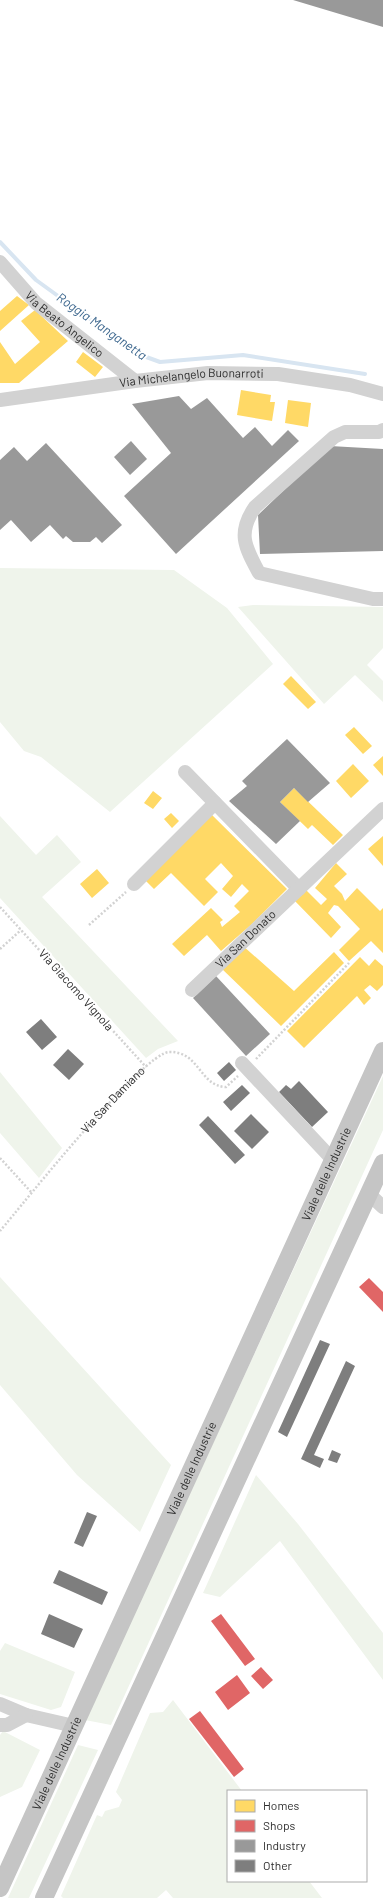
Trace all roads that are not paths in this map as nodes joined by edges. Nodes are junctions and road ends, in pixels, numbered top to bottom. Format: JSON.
{"nodes":[{"id":1,"x":0,"y":262,"type":"edge"},
{"id":2,"x":135,"y":381,"type":"junction"},
{"id":3,"x":383,"y":394,"type":"edge"},
{"id":4,"x":0,"y":400,"type":"edge"},
{"id":5,"x":383,"y":430,"type":"edge"},
{"id":6,"x":383,"y":599,"type":"edge"},
{"id":7,"x":185,"y":772,"type":"dead end"},
{"id":8,"x":215,"y":803,"type":"junction"},
{"id":9,"x":383,"y":809,"type":"edge"},
{"id":10,"x":134,"y":884,"type":"road end"},
{"id":11,"x":299,"y":889,"type":"junction"},
{"id":12,"x":192,"y":990,"type":"dead end"},
{"id":13,"x":383,"y":1051,"type":"edge"},
{"id":14,"x":244,"y":1066,"type":"road end"},
{"id":15,"x":333,"y":1160,"type":"junction"},
{"id":16,"x":383,"y":1163,"type":"edge"},
{"id":17,"x":369,"y":1194,"type":"junction"},
{"id":18,"x":383,"y":1207,"type":"edge"},
{"id":19,"x":0,"y":1704,"type":"edge"},
{"id":20,"x":26,"y":1715,"type":"junction"},
{"id":21,"x":0,"y":1725,"type":"edge"},
{"id":22,"x":74,"y":1726,"type":"junction"},
{"id":23,"x":0,"y":1888,"type":"edge"},
{"id":24,"x":44,"y":1898,"type":"edge"}],
"edges":[{"from":1,"to":2,"type":"street","name":"Via Beato Angelico"},
{"from":2,"to":3,"type":"street","name":"Via Michelangelo Buonarroti"},
{"from":2,"to":4,"type":"street","name":"Via Michelangelo Buonarroti"},
{"from":5,"to":6,"type":"street"},
{"from":7,"to":8,"type":"street"},
{"from":8,"to":10,"type":"street"},
{"from":8,"to":11,"type":"street"},
{"from":9,"to":11,"type":"street","name":"Via San Donato"},
{"from":11,"to":12,"type":"street","name":"Via San Donato"},
{"from":13,"to":15,"type":"main road","name":"Viale delle Industrie"},
{"from":14,"to":15,"type":"street"},
{"from":15,"to":22,"type":"main road","name":"Viale delle Industrie"},
{"from":16,"to":17,"type":"main road"},
{"from":17,"to":18,"type":"street"},
{"from":17,"to":24,"type":"main road"},
{"from":19,"to":20,"type":"street"},
{"from":20,"to":21,"type":"street"},
{"from":20,"to":22,"type":"street"},
{"from":22,"to":23,"type":"main road","name":"Viale delle Industrie"}]}
